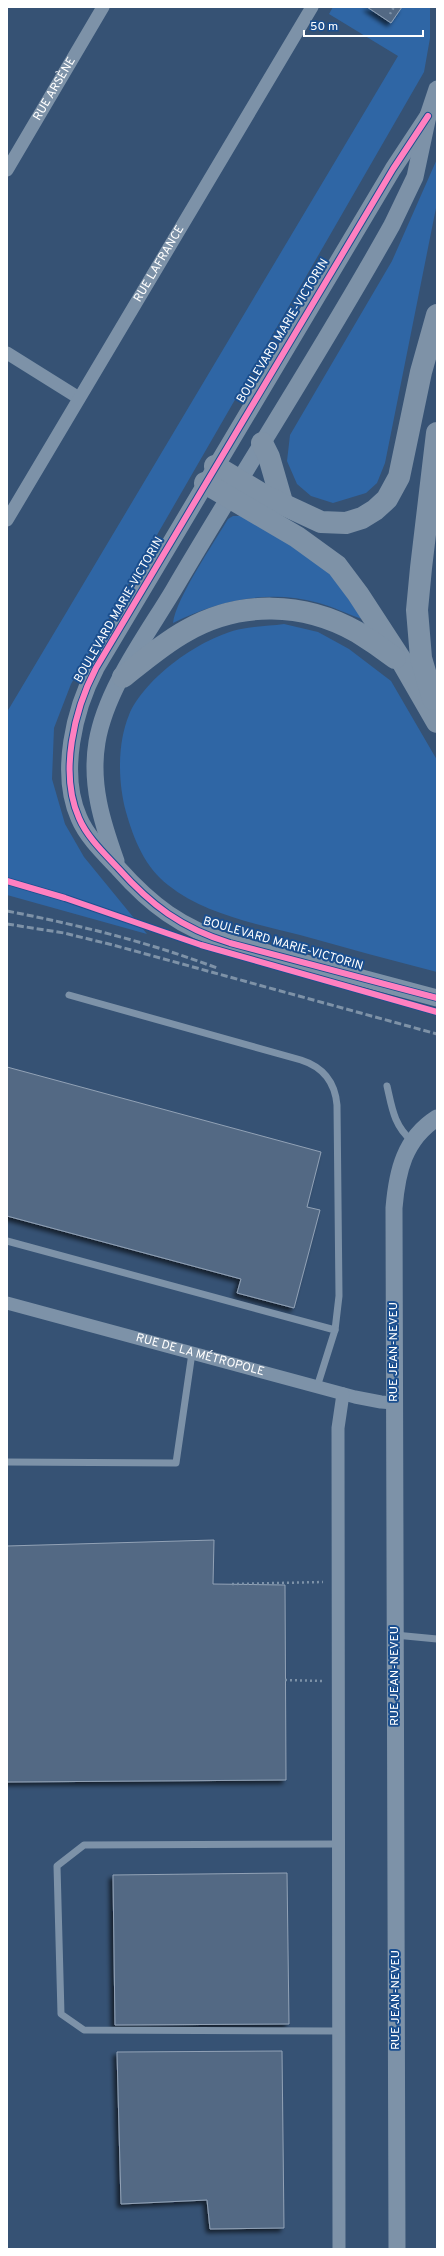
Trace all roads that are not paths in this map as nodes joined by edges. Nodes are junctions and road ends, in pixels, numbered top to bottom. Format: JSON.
{"nodes":[{"id":1,"x":103,"y":7,"type":"edge"},
{"id":2,"x":312,"y":7,"type":"edge"},
{"id":3,"x":437,"y":89,"type":"edge"},
{"id":4,"x":428,"y":116,"type":"junction"},
{"id":5,"x":7,"y":170,"type":"edge"},
{"id":6,"x":437,"y":315,"type":"edge"},
{"id":7,"x":7,"y":353,"type":"edge"},
{"id":8,"x":79,"y":398,"type":"junction"},
{"id":9,"x":437,"y":433,"type":"edge"},
{"id":10,"x":262,"y":443,"type":"junction"},
{"id":11,"x":210,"y":474,"type":"junction"},
{"id":12,"x":234,"y":489,"type":"junction"},
{"id":13,"x":282,"y":502,"type":"junction"},
{"id":14,"x":7,"y":520,"type":"edge"},
{"id":15,"x":403,"y":663,"type":"junction"},
{"id":16,"x":122,"y":677,"type":"junction"},
{"id":17,"x":437,"y":710,"type":"edge"},
{"id":18,"x":437,"y":722,"type":"edge"},
{"id":19,"x":119,"y":869,"type":"junction"},
{"id":20,"x":69,"y":995,"type":"dead end"},
{"id":21,"x":437,"y":998,"type":"edge"},
{"id":22,"x":387,"y":1086,"type":"dead end"},
{"id":23,"x":437,"y":1118,"type":"edge"},
{"id":24,"x":412,"y":1141,"type":"junction"},
{"id":25,"x":7,"y":1241,"type":"edge"},
{"id":26,"x":7,"y":1303,"type":"edge"},
{"id":27,"x":335,"y":1330,"type":"junction"},
{"id":28,"x":192,"y":1353,"type":"junction"},
{"id":29,"x":318,"y":1387,"type":"junction"},
{"id":30,"x":343,"y":1394,"type":"junction"},
{"id":31,"x":394,"y":1403,"type":"junction"},
{"id":32,"x":7,"y":1462,"type":"edge"},
{"id":33,"x":395,"y":1635,"type":"junction"},
{"id":34,"x":437,"y":1639,"type":"edge"},
{"id":35,"x":340,"y":1844,"type":"junction"},
{"id":36,"x":340,"y":2031,"type":"junction"},
{"id":37,"x":340,"y":2249,"type":"edge"},
{"id":38,"x":397,"y":2249,"type":"edge"}],
"edges":[{"from":1,"to":5,"type":"street","name":"RUE ARSÈNE"},
{"from":2,"to":8,"type":"street","name":"RUE LAFRANCE"},
{"from":3,"to":4,"type":"street","name":"BOULEVARD MARIE-VICTORIN"},
{"from":4,"to":10,"type":"street","name":"BOULEVARD MARIE-VICTORIN"},
{"from":4,"to":11,"type":"street","name":"BOULEVARD MARIE-VICTORIN"},
{"from":6,"to":13,"type":"highway"},
{"from":7,"to":8,"type":"street"},
{"from":8,"to":14,"type":"street","name":"RUE LAFRANCE"},
{"from":9,"to":17,"type":"highway"},
{"from":10,"to":12,"type":"street","name":"BOULEVARD MARIE-VICTORIN"},
{"from":10,"to":13,"type":"highway"},
{"from":11,"to":12,"type":"highway"},
{"from":11,"to":19,"type":"street","name":"BOULEVARD MARIE-VICTORIN"},
{"from":12,"to":13,"type":"highway"},
{"from":12,"to":15,"type":"highway"},
{"from":12,"to":16,"type":"street","name":"BOULEVARD MARIE-VICTORIN"},
{"from":15,"to":16,"type":"highway"},
{"from":15,"to":18,"type":"highway"},
{"from":16,"to":19,"type":"street","name":"BOULEVARD MARIE-VICTORIN"},
{"from":19,"to":21,"type":"street","name":"BOULEVARD MARIE-VICTORIN"},
{"from":20,"to":27,"type":"lane"},
{"from":22,"to":24,"type":"lane"},
{"from":23,"to":24,"type":"street","name":"RUE JEAN-NEVEU"},
{"from":24,"to":31,"type":"street","name":"RUE JEAN-NEVEU"},
{"from":25,"to":27,"type":"lane"},
{"from":26,"to":28,"type":"street","name":"RUE DE LA MÉTROPOLE"},
{"from":27,"to":29,"type":"lane"},
{"from":28,"to":29,"type":"street","name":"RUE DE LA MÉTROPOLE"},
{"from":28,"to":32,"type":"lane"},
{"from":29,"to":30,"type":"street","name":"RUE DE LA MÉTROPOLE"},
{"from":30,"to":31,"type":"street","name":"RUE DE LA MÉTROPOLE"},
{"from":30,"to":35,"type":"street"},
{"from":31,"to":33,"type":"street","name":"RUE JEAN-NEVEU"},
{"from":33,"to":34,"type":"lane"},
{"from":33,"to":38,"type":"street","name":"RUE JEAN-NEVEU"},
{"from":35,"to":36,"type":"street"},
{"from":35,"to":36,"type":"lane"},
{"from":36,"to":37,"type":"street"}]}
